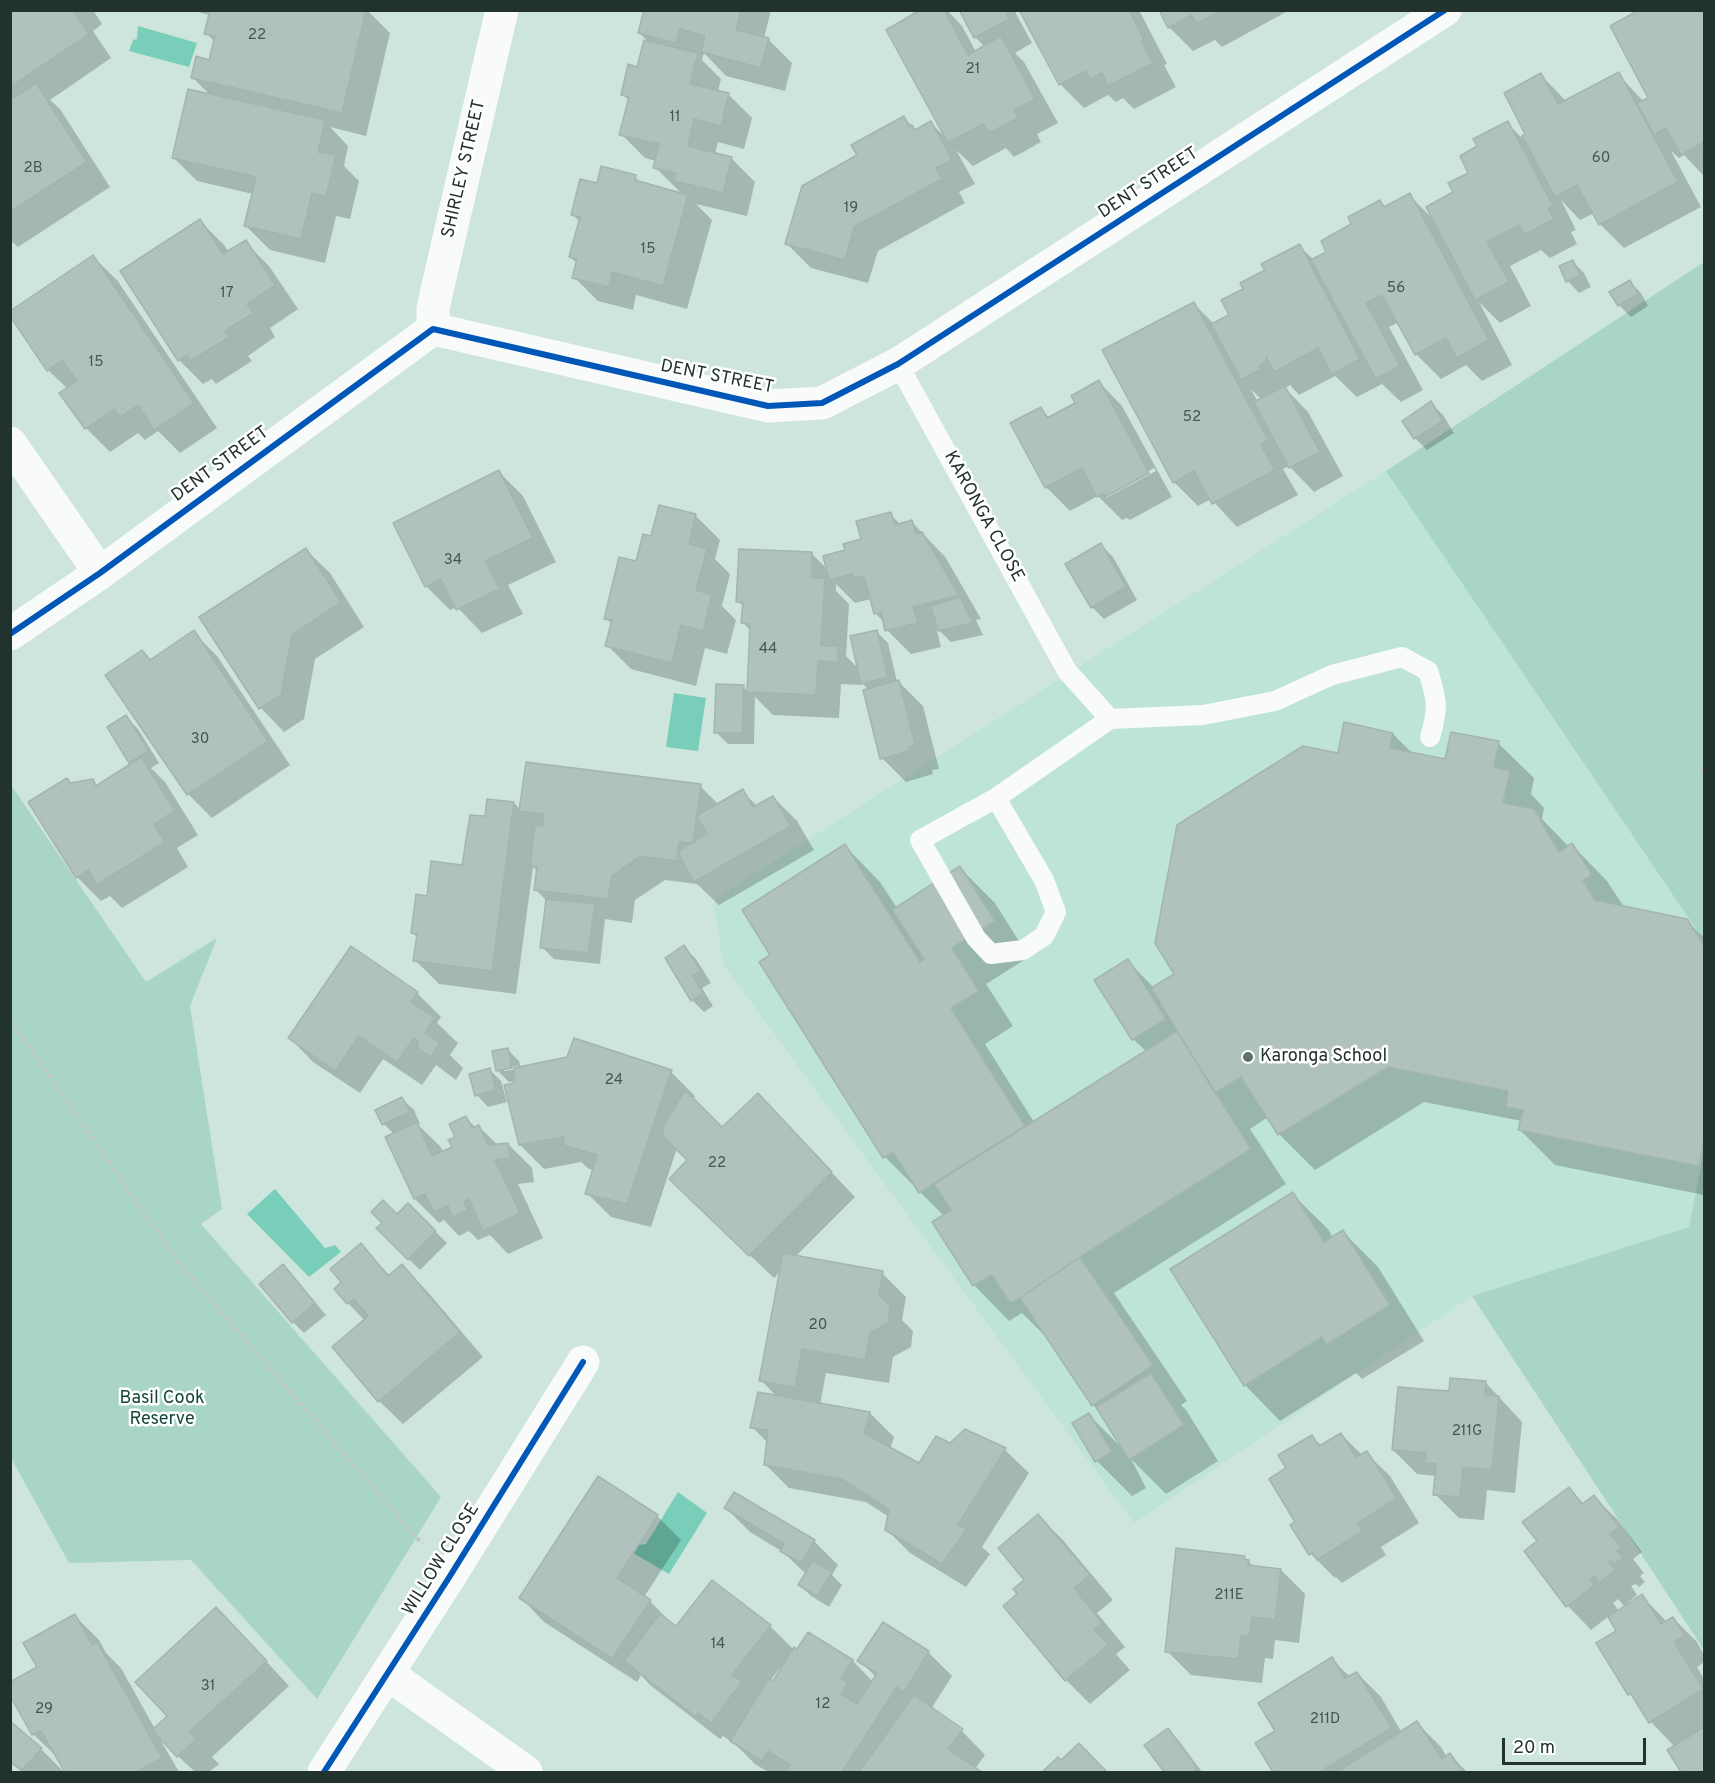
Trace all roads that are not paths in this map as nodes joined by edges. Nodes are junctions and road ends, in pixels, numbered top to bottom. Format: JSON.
{"nodes":[{"id":1,"x":502,"y":10,"type":"edge"},
{"id":2,"x":1444,"y":10,"type":"edge"},
{"id":3,"x":433,"y":328,"type":"junction"},
{"id":4,"x":898,"y":364,"type":"junction"},
{"id":5,"x":10,"y":443,"type":"edge"},
{"id":6,"x":100,"y":573,"type":"junction"},
{"id":7,"x":10,"y":634,"type":"edge"},
{"id":8,"x":1110,"y":719,"type":"junction"},
{"id":9,"x":1430,"y":737,"type":"dead end"},
{"id":10,"x":996,"y":798,"type":"junction"},
{"id":11,"x":583,"y":1362,"type":"dead end"},
{"id":12,"x":388,"y":1674,"type":"junction"},
{"id":13,"x":324,"y":1773,"type":"edge"},
{"id":14,"x":526,"y":1773,"type":"edge"}],
"edges":[{"from":1,"to":3,"type":"street","name":"SHIRLEY STREET"},
{"from":2,"to":4,"type":"street","name":"DENT STREET"},
{"from":3,"to":4,"type":"street","name":"DENT STREET"},
{"from":3,"to":6,"type":"street","name":"DENT STREET"},
{"from":4,"to":8,"type":"lane","name":"KARONGA CLOSE"},
{"from":5,"to":6,"type":"street"},
{"from":6,"to":7,"type":"street","name":"DENT STREET"},
{"from":8,"to":9,"type":"lane"},
{"from":8,"to":10,"type":"lane"},
{"from":10,"to":10,"type":"lane"},
{"from":11,"to":12,"type":"street","name":"WILLOW CLOSE"},
{"from":12,"to":13,"type":"street","name":"WILLOW CLOSE"},
{"from":12,"to":14,"type":"street"}]}
